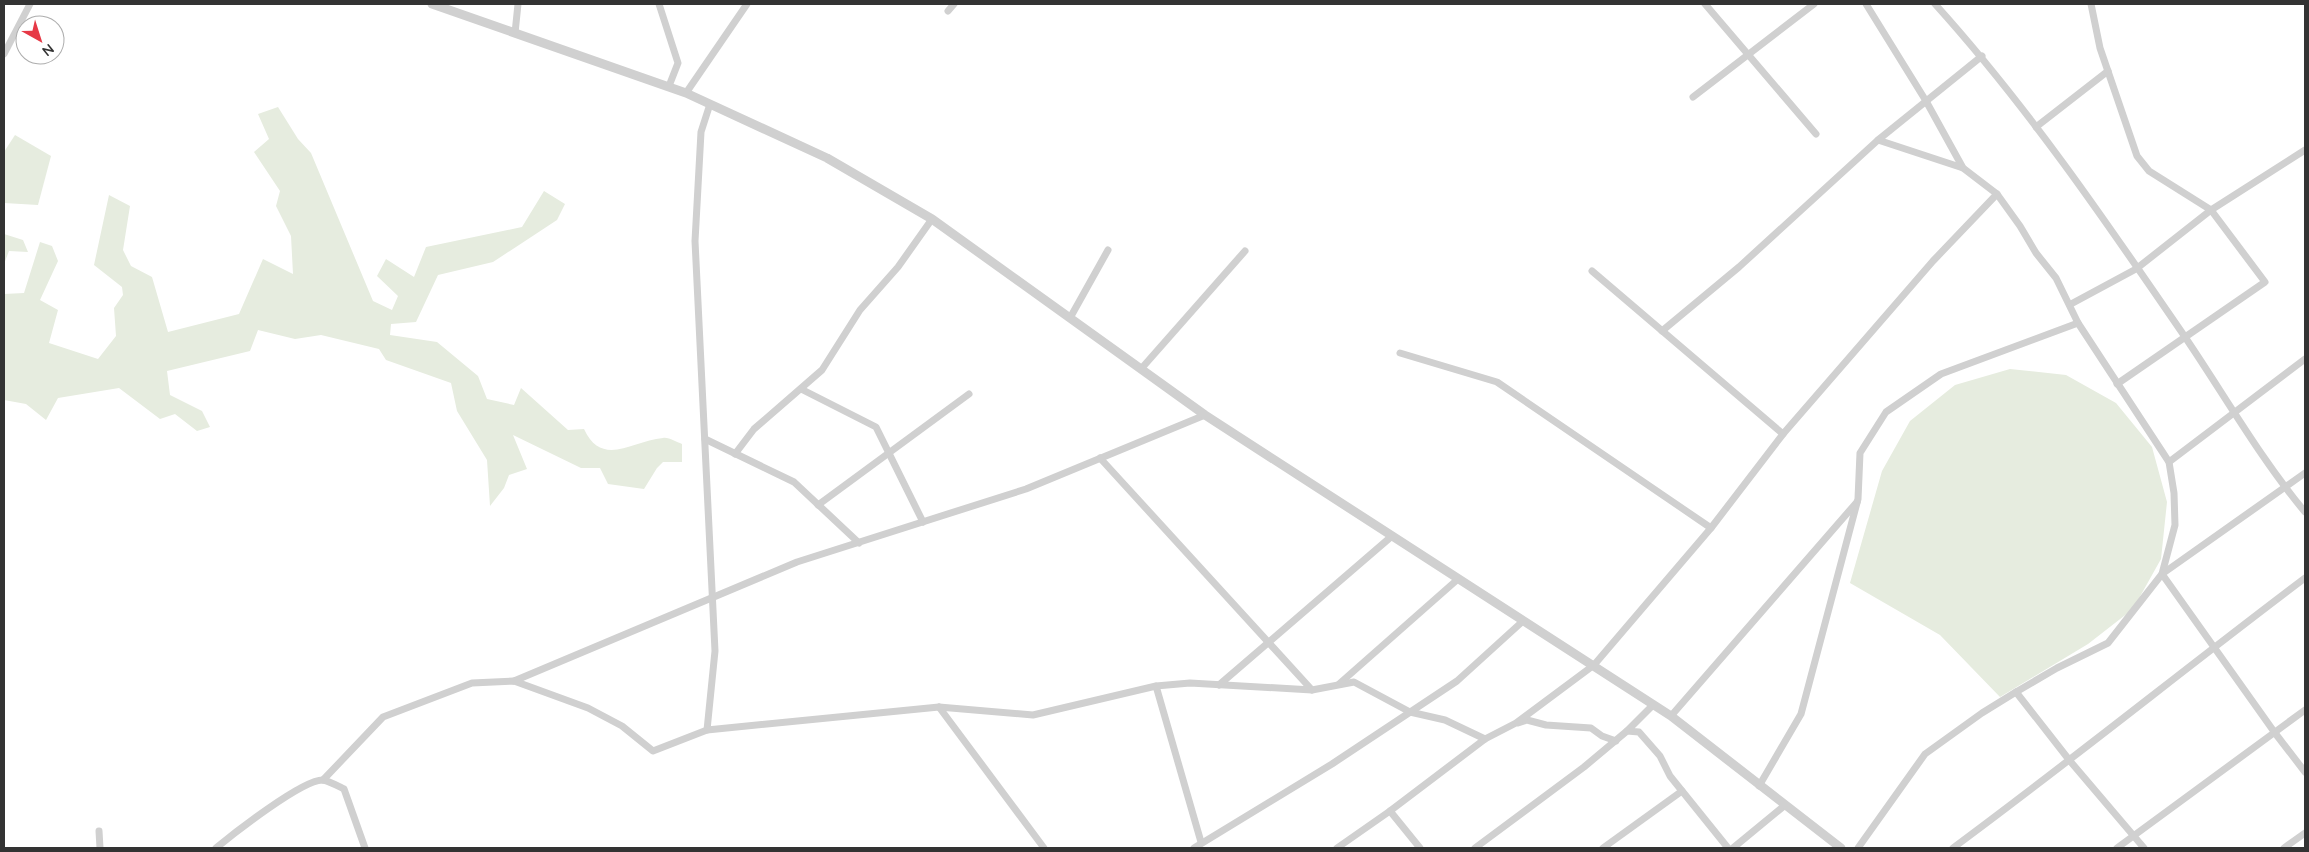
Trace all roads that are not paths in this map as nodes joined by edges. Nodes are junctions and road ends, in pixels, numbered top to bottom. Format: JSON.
{"nodes":[{"id":1,"x":30,"y":4,"type":"edge"},
{"id":2,"x":432,"y":4,"type":"edge"},
{"id":3,"x":518,"y":4,"type":"edge"},
{"id":4,"x":659,"y":4,"type":"edge"},
{"id":5,"x":747,"y":4,"type":"edge"},
{"id":6,"x":954,"y":4,"type":"edge"},
{"id":7,"x":1705,"y":4,"type":"edge"},
{"id":8,"x":1814,"y":4,"type":"edge"},
{"id":9,"x":1866,"y":4,"type":"edge"},
{"id":10,"x":1935,"y":4,"type":"edge"},
{"id":11,"x":2091,"y":4,"type":"edge"},
{"id":12,"x":948,"y":11,"type":"dead end"},
{"id":13,"x":515,"y":33,"type":"junction"},
{"id":14,"x":4,"y":54,"type":"edge"},
{"id":15,"x":1748,"y":54,"type":"junction"},
{"id":16,"x":1982,"y":56,"type":"junction"},
{"id":17,"x":2108,"y":71,"type":"junction"},
{"id":18,"x":669,"y":86,"type":"junction"},
{"id":19,"x":686,"y":93,"type":"junction"},
{"id":20,"x":1693,"y":97,"type":"dead end"},
{"id":21,"x":1926,"y":101,"type":"junction"},
{"id":22,"x":710,"y":104,"type":"junction"},
{"id":23,"x":2036,"y":127,"type":"junction"},
{"id":24,"x":1816,"y":134,"type":"dead end"},
{"id":25,"x":1878,"y":140,"type":"junction"},
{"id":26,"x":2305,"y":150,"type":"edge"},
{"id":27,"x":1963,"y":168,"type":"junction"},
{"id":28,"x":1997,"y":194,"type":"junction"},
{"id":29,"x":2211,"y":210,"type":"junction"},
{"id":30,"x":932,"y":219,"type":"junction"},
{"id":31,"x":1108,"y":250,"type":"dead end"},
{"id":32,"x":1245,"y":251,"type":"dead end"},
{"id":33,"x":2136,"y":269,"type":"junction"},
{"id":34,"x":1592,"y":271,"type":"dead end"},
{"id":35,"x":2070,"y":304,"type":"junction"},
{"id":36,"x":1070,"y":318,"type":"junction"},
{"id":37,"x":2078,"y":323,"type":"junction"},
{"id":38,"x":1662,"y":332,"type":"junction"},
{"id":39,"x":2185,"y":337,"type":"junction"},
{"id":40,"x":1400,"y":353,"type":"dead end"},
{"id":41,"x":2305,"y":359,"type":"edge"},
{"id":42,"x":1141,"y":369,"type":"junction"},
{"id":43,"x":2117,"y":384,"type":"junction"},
{"id":44,"x":801,"y":389,"type":"junction"},
{"id":45,"x":969,"y":394,"type":"dead end"},
{"id":46,"x":2234,"y":412,"type":"junction"},
{"id":47,"x":1205,"y":415,"type":"junction"},
{"id":48,"x":1784,"y":434,"type":"junction"},
{"id":49,"x":705,"y":439,"type":"junction"},
{"id":50,"x":735,"y":454,"type":"junction"},
{"id":51,"x":890,"y":454,"type":"junction"},
{"id":52,"x":1100,"y":458,"type":"junction"},
{"id":53,"x":2168,"y":462,"type":"junction"},
{"id":54,"x":2305,"y":473,"type":"edge"},
{"id":55,"x":2285,"y":488,"type":"junction"},
{"id":56,"x":1858,"y":499,"type":"junction"},
{"id":57,"x":818,"y":505,"type":"junction"},
{"id":58,"x":2305,"y":512,"type":"edge"},
{"id":59,"x":923,"y":522,"type":"junction"},
{"id":60,"x":1711,"y":528,"type":"junction"},
{"id":61,"x":1392,"y":536,"type":"junction"},
{"id":62,"x":859,"y":543,"type":"junction"},
{"id":63,"x":2162,"y":574,"type":"junction"},
{"id":64,"x":2305,"y":578,"type":"edge"},
{"id":65,"x":1458,"y":579,"type":"junction"},
{"id":66,"x":713,"y":598,"type":"junction"},
{"id":67,"x":1523,"y":621,"type":"junction"},
{"id":68,"x":1268,"y":642,"type":"junction"},
{"id":69,"x":2213,"y":648,"type":"junction"},
{"id":70,"x":1594,"y":665,"type":"junction"},
{"id":71,"x":514,"y":681,"type":"junction"},
{"id":72,"x":1219,"y":684,"type":"junction"},
{"id":73,"x":1338,"y":685,"type":"junction"},
{"id":74,"x":1156,"y":686,"type":"junction"},
{"id":75,"x":1312,"y":690,"type":"junction"},
{"id":76,"x":2016,"y":692,"type":"junction"},
{"id":77,"x":1653,"y":706,"type":"junction"},
{"id":78,"x":939,"y":707,"type":"junction"},
{"id":79,"x":2305,"y":710,"type":"edge"},
{"id":80,"x":1410,"y":712,"type":"junction"},
{"id":81,"x":1671,"y":716,"type":"junction"},
{"id":82,"x":1516,"y":723,"type":"junction"},
{"id":83,"x":707,"y":730,"type":"junction"},
{"id":84,"x":1627,"y":731,"type":"junction"},
{"id":85,"x":2275,"y":733,"type":"junction"},
{"id":86,"x":1485,"y":739,"type":"junction"},
{"id":87,"x":1616,"y":741,"type":"junction"},
{"id":88,"x":2070,"y":761,"type":"junction"},
{"id":89,"x":2305,"y":772,"type":"edge"},
{"id":90,"x":323,"y":780,"type":"junction"},
{"id":91,"x":1759,"y":786,"type":"junction"},
{"id":92,"x":1682,"y":791,"type":"junction"},
{"id":93,"x":1784,"y":806,"type":"junction"},
{"id":94,"x":1390,"y":811,"type":"junction"},
{"id":95,"x":99,"y":831,"type":"dead end"},
{"id":96,"x":2305,"y":833,"type":"edge"},
{"id":97,"x":2134,"y":836,"type":"junction"},
{"id":98,"x":1201,"y":842,"type":"junction"},
{"id":99,"x":100,"y":848,"type":"edge"},
{"id":100,"x":216,"y":848,"type":"edge"},
{"id":101,"x":366,"y":848,"type":"edge"},
{"id":102,"x":1044,"y":848,"type":"edge"},
{"id":103,"x":1194,"y":848,"type":"edge"},
{"id":104,"x":1337,"y":848,"type":"edge"},
{"id":105,"x":1420,"y":848,"type":"edge"},
{"id":106,"x":1474,"y":848,"type":"edge"},
{"id":107,"x":1603,"y":848,"type":"edge"},
{"id":108,"x":1728,"y":848,"type":"edge"},
{"id":109,"x":1733,"y":848,"type":"edge"},
{"id":110,"x":1840,"y":848,"type":"edge"},
{"id":111,"x":1858,"y":848,"type":"edge"},
{"id":112,"x":1953,"y":848,"type":"edge"},
{"id":113,"x":2117,"y":848,"type":"edge"},
{"id":114,"x":2144,"y":848,"type":"edge"},
{"id":115,"x":2284,"y":848,"type":"edge"}],
"edges":[{"from":1,"to":14,"type":"street"},
{"from":2,"to":13,"type":"street"},
{"from":3,"to":13,"type":"street"},
{"from":4,"to":18,"type":"street"},
{"from":5,"to":19,"type":"street"},
{"from":6,"to":12,"type":"street"},
{"from":7,"to":15,"type":"street"},
{"from":8,"to":15,"type":"street"},
{"from":9,"to":21,"type":"street"},
{"from":10,"to":16,"type":"street"},
{"from":11,"to":17,"type":"street"},
{"from":13,"to":18,"type":"street"},
{"from":15,"to":20,"type":"street"},
{"from":15,"to":24,"type":"street"},
{"from":16,"to":21,"type":"street"},
{"from":16,"to":23,"type":"street"},
{"from":17,"to":23,"type":"street"},
{"from":17,"to":29,"type":"street"},
{"from":18,"to":19,"type":"street"},
{"from":19,"to":22,"type":"street"},
{"from":21,"to":25,"type":"street"},
{"from":21,"to":27,"type":"street"},
{"from":22,"to":30,"type":"street"},
{"from":22,"to":49,"type":"street"},
{"from":23,"to":33,"type":"street"},
{"from":25,"to":27,"type":"street"},
{"from":25,"to":38,"type":"street"},
{"from":26,"to":29,"type":"street"},
{"from":27,"to":28,"type":"street"},
{"from":28,"to":35,"type":"street"},
{"from":28,"to":48,"type":"street"},
{"from":29,"to":33,"type":"street"},
{"from":29,"to":39,"type":"street"},
{"from":30,"to":36,"type":"street"},
{"from":30,"to":44,"type":"street"},
{"from":31,"to":36,"type":"street"},
{"from":32,"to":42,"type":"street"},
{"from":33,"to":35,"type":"street"},
{"from":33,"to":39,"type":"street"},
{"from":34,"to":38,"type":"street"},
{"from":35,"to":37,"type":"street"},
{"from":36,"to":42,"type":"street"},
{"from":37,"to":43,"type":"street"},
{"from":37,"to":56,"type":"street"},
{"from":38,"to":48,"type":"street"},
{"from":39,"to":43,"type":"street"},
{"from":39,"to":46,"type":"street"},
{"from":40,"to":60,"type":"street"},
{"from":41,"to":46,"type":"street"},
{"from":42,"to":47,"type":"street"},
{"from":43,"to":53,"type":"street"},
{"from":44,"to":50,"type":"street"},
{"from":44,"to":51,"type":"street"},
{"from":45,"to":51,"type":"street"},
{"from":46,"to":53,"type":"street"},
{"from":46,"to":55,"type":"street"},
{"from":47,"to":52,"type":"street"},
{"from":47,"to":61,"type":"street"},
{"from":48,"to":60,"type":"street"},
{"from":49,"to":50,"type":"street"},
{"from":49,"to":66,"type":"street"},
{"from":50,"to":57,"type":"street"},
{"from":51,"to":57,"type":"street"},
{"from":51,"to":59,"type":"street"},
{"from":52,"to":59,"type":"street"},
{"from":52,"to":68,"type":"street"},
{"from":53,"to":63,"type":"street"},
{"from":54,"to":55,"type":"street"},
{"from":55,"to":58,"type":"street"},
{"from":55,"to":63,"type":"street"},
{"from":56,"to":81,"type":"street"},
{"from":56,"to":91,"type":"street"},
{"from":57,"to":62,"type":"street"},
{"from":59,"to":62,"type":"street"},
{"from":60,"to":70,"type":"street"},
{"from":61,"to":65,"type":"street"},
{"from":61,"to":68,"type":"street"},
{"from":62,"to":66,"type":"street"},
{"from":63,"to":69,"type":"street"},
{"from":63,"to":76,"type":"street"},
{"from":64,"to":69,"type":"street"},
{"from":65,"to":67,"type":"street"},
{"from":65,"to":73,"type":"street"},
{"from":66,"to":71,"type":"street"},
{"from":66,"to":83,"type":"street"},
{"from":67,"to":70,"type":"street"},
{"from":67,"to":80,"type":"street"},
{"from":68,"to":72,"type":"street"},
{"from":68,"to":75,"type":"street"},
{"from":69,"to":85,"type":"street"},
{"from":69,"to":88,"type":"street"},
{"from":70,"to":77,"type":"street"},
{"from":70,"to":82,"type":"street"},
{"from":71,"to":83,"type":"street"},
{"from":71,"to":90,"type":"street"},
{"from":72,"to":74,"type":"street"},
{"from":72,"to":75,"type":"street"},
{"from":73,"to":75,"type":"street"},
{"from":73,"to":80,"type":"street"},
{"from":74,"to":78,"type":"street"},
{"from":74,"to":98,"type":"street"},
{"from":76,"to":88,"type":"street"},
{"from":76,"to":111,"type":"street"},
{"from":77,"to":81,"type":"street"},
{"from":77,"to":84,"type":"street"},
{"from":78,"to":83,"type":"street"},
{"from":78,"to":102,"type":"street"},
{"from":79,"to":85,"type":"street"},
{"from":80,"to":86,"type":"street"},
{"from":80,"to":98,"type":"street"},
{"from":81,"to":91,"type":"street"},
{"from":82,"to":86,"type":"street"},
{"from":82,"to":87,"type":"street"},
{"from":84,"to":87,"type":"street"},
{"from":84,"to":92,"type":"street"},
{"from":85,"to":89,"type":"street"},
{"from":85,"to":97,"type":"street"},
{"from":86,"to":94,"type":"street"},
{"from":87,"to":106,"type":"street"},
{"from":88,"to":97,"type":"street"},
{"from":88,"to":112,"type":"street"},
{"from":90,"to":100,"type":"street"},
{"from":90,"to":101,"type":"street"},
{"from":91,"to":93,"type":"street"},
{"from":92,"to":107,"type":"street"},
{"from":92,"to":108,"type":"street"},
{"from":93,"to":109,"type":"street"},
{"from":93,"to":110,"type":"street"},
{"from":94,"to":104,"type":"street"},
{"from":94,"to":105,"type":"street"},
{"from":95,"to":99,"type":"street"},
{"from":96,"to":115,"type":"street"},
{"from":97,"to":113,"type":"street"},
{"from":97,"to":114,"type":"street"},
{"from":98,"to":103,"type":"street"}]}
